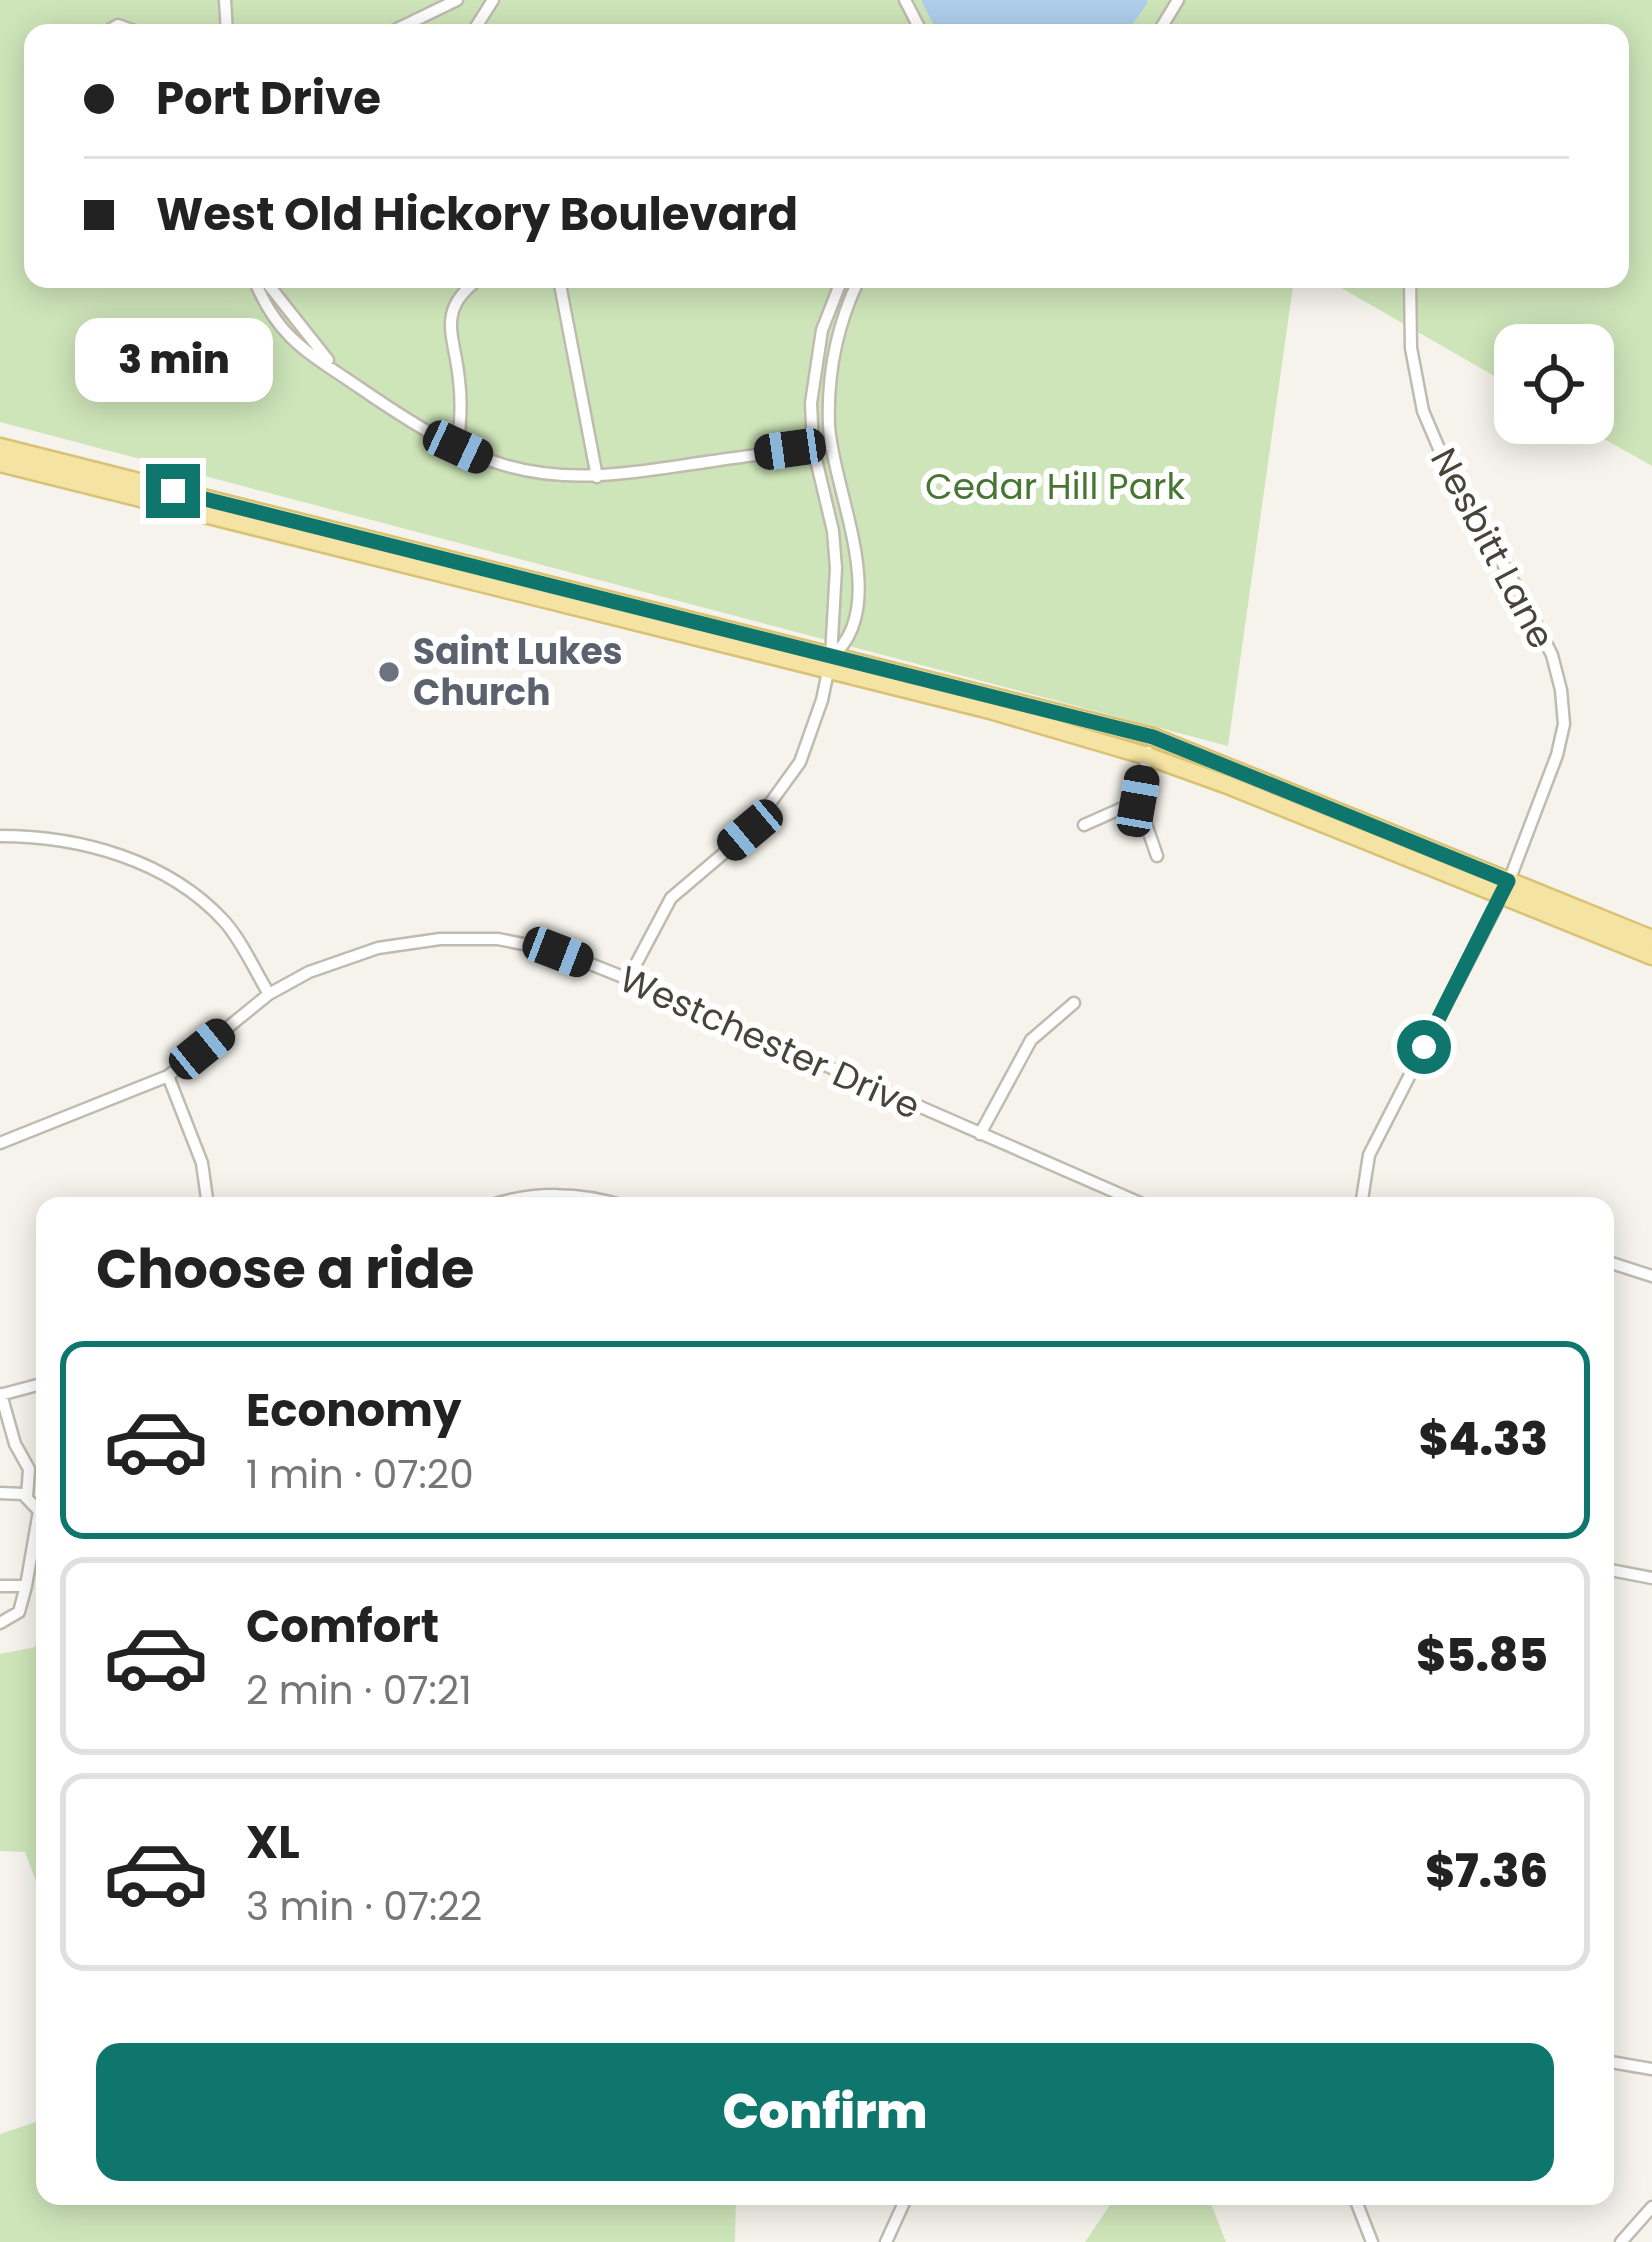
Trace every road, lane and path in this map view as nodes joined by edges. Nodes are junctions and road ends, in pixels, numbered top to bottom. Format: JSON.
{"nodes":[{"id":1,"x":457,"y":0,"type":"edge"},
{"id":2,"x":406,"y":24,"type":"edge"},
{"id":3,"x":259,"y":288,"type":"edge"},
{"id":4,"x":271,"y":288,"type":"edge"},
{"id":5,"x":467,"y":288,"type":"edge"},
{"id":6,"x":561,"y":288,"type":"edge"},
{"id":7,"x":839,"y":288,"type":"edge"},
{"id":8,"x":856,"y":288,"type":"edge"},
{"id":9,"x":1410,"y":288,"type":"edge"},
{"id":10,"x":343,"y":376,"type":"junction"},
{"id":11,"x":831,"y":443,"type":"junction"},
{"id":12,"x":0,"y":447,"type":"edge"},
{"id":13,"x":458,"y":447,"type":"junction"},
{"id":14,"x":813,"y":447,"type":"junction"},
{"id":15,"x":0,"y":463,"type":"edge"},
{"id":16,"x":597,"y":477,"type":"junction"},
{"id":17,"x":830,"y":664,"type":"junction"},
{"id":18,"x":1153,"y":737,"type":"junction"},
{"id":19,"x":1147,"y":756,"type":"junction"},
{"id":20,"x":1138,"y":801,"type":"junction"},
{"id":21,"x":1084,"y":824,"type":"dead end"},
{"id":22,"x":0,"y":836,"type":"edge"},
{"id":23,"x":1157,"y":856,"type":"dead end"},
{"id":24,"x":1505,"y":888,"type":"junction"},
{"id":25,"x":1652,"y":939,"type":"edge"},
{"id":26,"x":1652,"y":956,"type":"edge"},
{"id":27,"x":628,"y":979,"type":"junction"},
{"id":28,"x":269,"y":994,"type":"junction"},
{"id":29,"x":1074,"y":1003,"type":"dead end"},
{"id":30,"x":167,"y":1076,"type":"junction"},
{"id":31,"x":980,"y":1134,"type":"junction"},
{"id":32,"x":0,"y":1144,"type":"edge"},
{"id":33,"x":207,"y":1197,"type":"edge"},
{"id":34,"x":528,"y":1197,"type":"edge"},
{"id":35,"x":578,"y":1197,"type":"edge"},
{"id":36,"x":1126,"y":1197,"type":"edge"},
{"id":37,"x":1363,"y":1197,"type":"edge"},
{"id":38,"x":1614,"y":1264,"type":"edge"},
{"id":39,"x":1652,"y":1276,"type":"edge"},
{"id":40,"x":36,"y":1385,"type":"edge"},
{"id":41,"x":1,"y":1395,"type":"edge"},
{"id":42,"x":0,"y":1493,"type":"edge"},
{"id":43,"x":27,"y":1497,"type":"junction"},
{"id":44,"x":36,"y":1508,"type":"edge"},
{"id":45,"x":36,"y":1534,"type":"edge"},
{"id":46,"x":1614,"y":1571,"type":"edge"},
{"id":47,"x":1652,"y":1578,"type":"edge"},
{"id":48,"x":0,"y":1586,"type":"edge"},
{"id":49,"x":26,"y":1586,"type":"junction"},
{"id":50,"x":0,"y":1623,"type":"edge"},
{"id":51,"x":1614,"y":2063,"type":"edge"},
{"id":52,"x":1652,"y":2069,"type":"edge"},
{"id":53,"x":903,"y":2205,"type":"edge"},
{"id":54,"x":1358,"y":2205,"type":"edge"},
{"id":55,"x":1652,"y":2207,"type":"edge"},
{"id":56,"x":886,"y":2242,"type":"edge"},
{"id":57,"x":1372,"y":2242,"type":"edge"},
{"id":58,"x":1621,"y":2242,"type":"edge"}],
"edges":[{"from":1,"to":2,"type":"street"},
{"from":3,"to":10,"type":"street"},
{"from":4,"to":10,"type":"street"},
{"from":5,"to":13,"type":"street"},
{"from":6,"to":16,"type":"street"},
{"from":7,"to":14,"type":"street"},
{"from":8,"to":11,"type":"street"},
{"from":9,"to":24,"type":"street","name":"Nesbitt Lane"},
{"from":10,"to":13,"type":"street"},
{"from":11,"to":14,"type":"street"},
{"from":11,"to":17,"type":"street"},
{"from":12,"to":17,"type":"main road"},
{"from":13,"to":16,"type":"street"},
{"from":14,"to":16,"type":"street"},
{"from":14,"to":17,"type":"street"},
{"from":15,"to":17,"type":"main road"},
{"from":17,"to":18,"type":"main road"},
{"from":17,"to":19,"type":"main road"},
{"from":17,"to":27,"type":"street"},
{"from":18,"to":19,"type":"street"},
{"from":18,"to":24,"type":"main road"},
{"from":19,"to":20,"type":"street"},
{"from":19,"to":24,"type":"main road"},
{"from":20,"to":21,"type":"street"},
{"from":20,"to":23,"type":"street"},
{"from":22,"to":28,"type":"street"},
{"from":24,"to":25,"type":"main road"},
{"from":24,"to":26,"type":"main road"},
{"from":24,"to":37,"type":"street","name":"Nesbitt Lane"},
{"from":27,"to":28,"type":"street","name":"Westchester Drive"},
{"from":27,"to":31,"type":"street","name":"Westchester Drive"},
{"from":28,"to":30,"type":"street","name":"Westchester Drive"},
{"from":29,"to":31,"type":"street"},
{"from":30,"to":32,"type":"street","name":"Westchester Drive"},
{"from":30,"to":33,"type":"street"},
{"from":31,"to":36,"type":"street","name":"Westchester Drive"},
{"from":34,"to":35,"type":"street"},
{"from":38,"to":39,"type":"street"},
{"from":40,"to":41,"type":"street"},
{"from":41,"to":43,"type":"street"},
{"from":42,"to":43,"type":"street"},
{"from":43,"to":44,"type":"street"},
{"from":45,"to":49,"type":"street"},
{"from":46,"to":47,"type":"street"},
{"from":48,"to":49,"type":"street"},
{"from":49,"to":50,"type":"street"},
{"from":51,"to":52,"type":"street"},
{"from":53,"to":56,"type":"street"},
{"from":54,"to":57,"type":"street"},
{"from":55,"to":58,"type":"street"}]}
